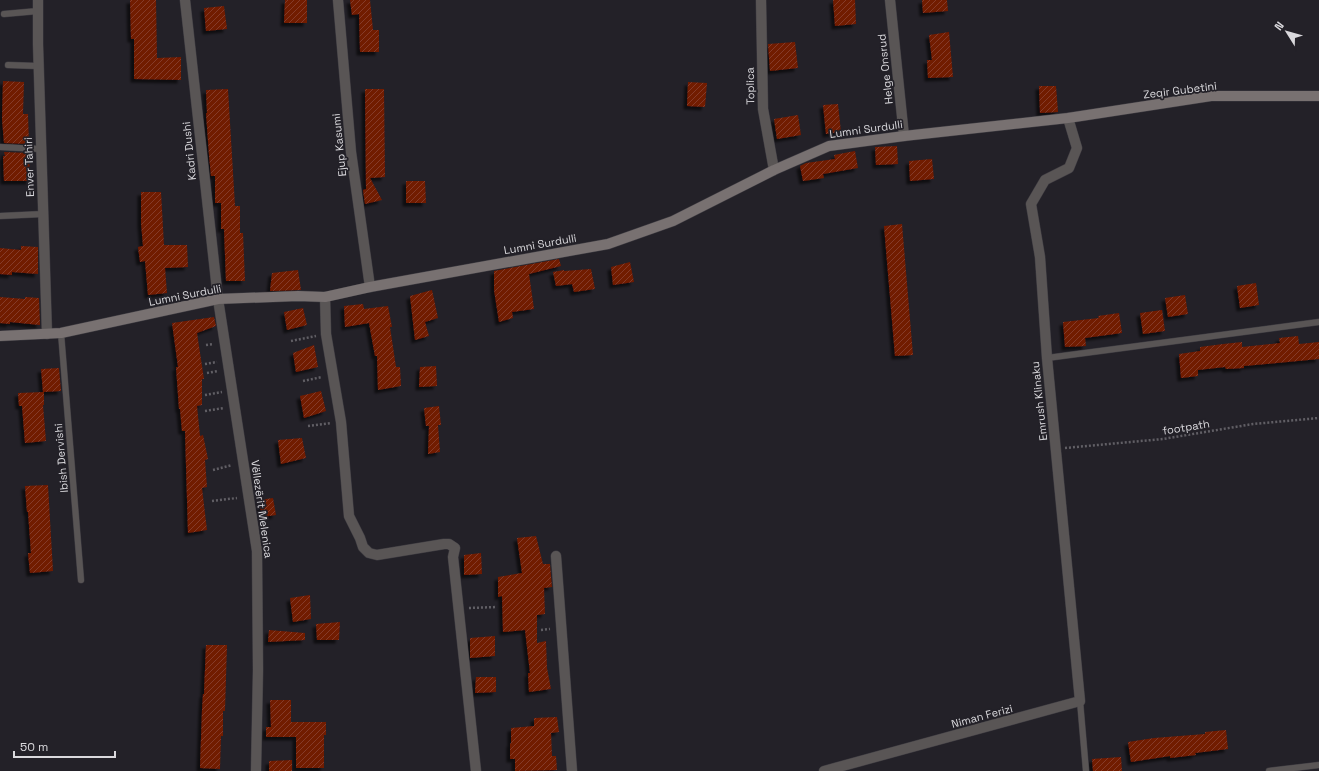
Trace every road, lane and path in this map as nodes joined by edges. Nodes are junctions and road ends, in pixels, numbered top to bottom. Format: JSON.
{"nodes":[{"id":1,"x":38,"y":0,"type":"edge"},
{"id":2,"x":185,"y":0,"type":"edge"},
{"id":3,"x":338,"y":0,"type":"edge"},
{"id":4,"x":761,"y":0,"type":"edge"},
{"id":5,"x":890,"y":0,"type":"edge"},
{"id":6,"x":38,"y":11,"type":"junction"},
{"id":7,"x":4,"y":14,"type":"dead end"},
{"id":8,"x":8,"y":65,"type":"dead end"},
{"id":9,"x":38,"y":66,"type":"junction"},
{"id":10,"x":1319,"y":96,"type":"edge"},
{"id":11,"x":1068,"y":118,"type":"junction"},
{"id":12,"x":904,"y":136,"type":"junction"},
{"id":13,"x":0,"y":146,"type":"edge"},
{"id":14,"x":41,"y":148,"type":"junction"},
{"id":15,"x":774,"y":170,"type":"junction"},
{"id":16,"x":43,"y":214,"type":"junction"},
{"id":17,"x":0,"y":216,"type":"edge"},
{"id":18,"x":370,"y":287,"type":"junction"},
{"id":19,"x":325,"y":297,"type":"junction"},
{"id":20,"x":218,"y":299,"type":"junction"},
{"id":21,"x":1319,"y":322,"type":"edge"},
{"id":22,"x":61,"y":333,"type":"junction"},
{"id":23,"x":47,"y":334,"type":"junction"},
{"id":24,"x":326,"y":334,"type":"junction"},
{"id":25,"x":0,"y":336,"type":"edge"},
{"id":26,"x":291,"y":341,"type":"dead end"},
{"id":27,"x":1047,"y":358,"type":"junction"},
{"id":28,"x":332,"y":375,"type":"junction"},
{"id":29,"x":303,"y":381,"type":"dead end"},
{"id":30,"x":232,"y":390,"type":"junction"},
{"id":31,"x":205,"y":395,"type":"dead end"},
{"id":32,"x":235,"y":407,"type":"junction"},
{"id":33,"x":205,"y":411,"type":"dead end"},
{"id":34,"x":1319,"y":418,"type":"edge"},
{"id":35,"x":340,"y":422,"type":"junction"},
{"id":36,"x":308,"y":426,"type":"dead end"},
{"id":37,"x":1056,"y":448,"type":"junction"},
{"id":38,"x":243,"y":463,"type":"junction"},
{"id":39,"x":213,"y":470,"type":"dead end"},
{"id":40,"x":248,"y":497,"type":"junction"},
{"id":41,"x":212,"y":501,"type":"dead end"},
{"id":42,"x":556,"y":556,"type":"dead end"},
{"id":43,"x":81,"y":580,"type":"dead end"},
{"id":44,"x":497,"y":606,"type":"dead end"},
{"id":45,"x":459,"y":609,"type":"junction"},
{"id":46,"x":1080,"y":702,"type":"junction"},
{"id":47,"x":1319,"y":765,"type":"edge"},
{"id":48,"x":256,"y":771,"type":"edge"},
{"id":49,"x":476,"y":771,"type":"edge"},
{"id":50,"x":572,"y":771,"type":"edge"},
{"id":51,"x":824,"y":771,"type":"edge"},
{"id":52,"x":1086,"y":771,"type":"edge"},
{"id":53,"x":1270,"y":771,"type":"edge"}],
"edges":[{"from":1,"to":6,"type":"street","name":"Enver Tahiri"},
{"from":2,"to":20,"type":"street","name":"Kadri Dushi"},
{"from":3,"to":18,"type":"street","name":"Ejup Kasumi"},
{"from":4,"to":15,"type":"street","name":"Toplica"},
{"from":5,"to":12,"type":"street","name":"Helge Onsrud"},
{"from":6,"to":7,"type":"lane"},
{"from":6,"to":9,"type":"street","name":"Enver Tahiri"},
{"from":8,"to":9,"type":"lane"},
{"from":9,"to":14,"type":"street","name":"Enver Tahiri"},
{"from":10,"to":11,"type":"street","name":"Zeqir Gubetini"},
{"from":11,"to":12,"type":"street","name":"Lumni Surdulli"},
{"from":11,"to":27,"type":"street","name":"Emrush Klinaku"},
{"from":12,"to":15,"type":"street","name":"Lumni Surdulli"},
{"from":13,"to":14,"type":"lane"},
{"from":14,"to":16,"type":"street","name":"Enver Tahiri"},
{"from":15,"to":18,"type":"street","name":"Lumni Surdulli"},
{"from":16,"to":17,"type":"lane"},
{"from":16,"to":23,"type":"street","name":"Enver Tahiri"},
{"from":18,"to":19,"type":"street","name":"Lumni Surdulli"},
{"from":19,"to":20,"type":"street","name":"Lumni Surdulli"},
{"from":19,"to":24,"type":"street"},
{"from":20,"to":22,"type":"street","name":"Lumni Surdulli"},
{"from":20,"to":30,"type":"street","name":"Vëllezërit Melenica"},
{"from":21,"to":27,"type":"lane"},
{"from":22,"to":23,"type":"street","name":"Lumni Surdulli"},
{"from":22,"to":43,"type":"lane","name":"Ibish Dervishi"},
{"from":23,"to":25,"type":"street","name":"Lumni Surdulli"},
{"from":24,"to":26,"type":"path"},
{"from":24,"to":28,"type":"street"},
{"from":27,"to":37,"type":"street","name":"Emrush Klinaku"},
{"from":28,"to":29,"type":"path"},
{"from":28,"to":35,"type":"street"},
{"from":30,"to":31,"type":"path"},
{"from":30,"to":32,"type":"street","name":"Vëllezërit Melenica"},
{"from":32,"to":33,"type":"path"},
{"from":32,"to":38,"type":"street","name":"Vëllezërit Melenica"},
{"from":34,"to":37,"type":"path","name":"footpath"},
{"from":35,"to":36,"type":"path"},
{"from":35,"to":45,"type":"street"},
{"from":37,"to":46,"type":"street","name":"Emrush Klinaku"},
{"from":38,"to":39,"type":"path"},
{"from":38,"to":40,"type":"street","name":"Vëllezërit Melenica"},
{"from":40,"to":41,"type":"path"},
{"from":40,"to":48,"type":"street","name":"Vëllezërit Melenica"},
{"from":42,"to":50,"type":"street"},
{"from":44,"to":45,"type":"path"},
{"from":45,"to":49,"type":"street"},
{"from":46,"to":51,"type":"street","name":"Niman Ferizi"},
{"from":46,"to":52,"type":"lane"},
{"from":47,"to":53,"type":"lane"}]}
